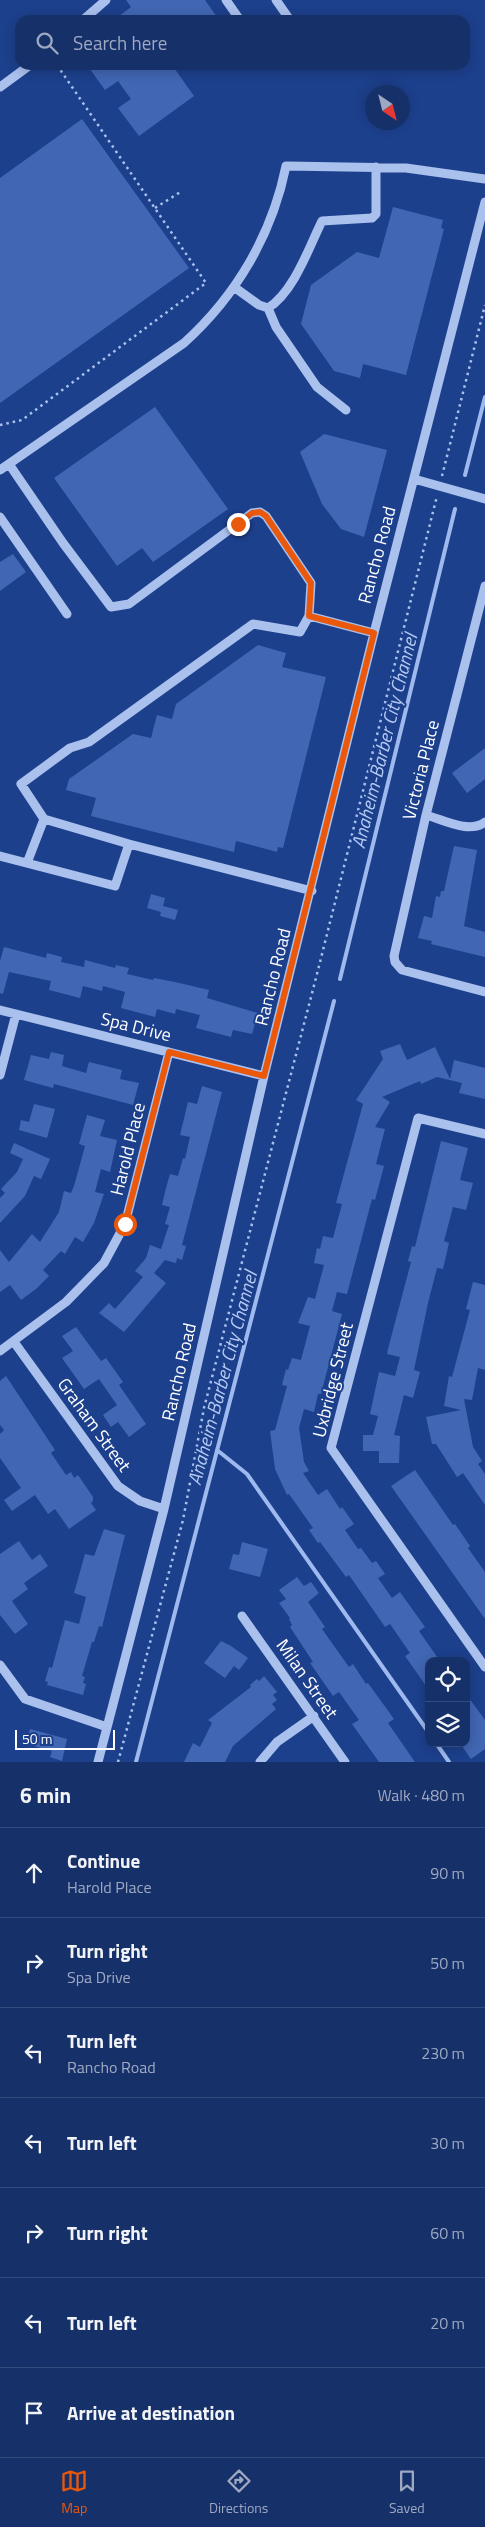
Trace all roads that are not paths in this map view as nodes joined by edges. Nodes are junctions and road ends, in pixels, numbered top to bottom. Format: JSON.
{"nodes":[{"id":1,"x":106,"y":0,"type":"edge"},
{"id":2,"x":226,"y":0,"type":"edge"},
{"id":3,"x":276,"y":0,"type":"edge"},
{"id":4,"x":89,"y":15,"type":"edge"},
{"id":5,"x":236,"y":15,"type":"edge"},
{"id":6,"x":286,"y":15,"type":"edge"},
{"id":7,"x":23,"y":70,"type":"edge"},
{"id":8,"x":0,"y":87,"type":"edge"},
{"id":9,"x":376,"y":167,"type":"junction"},
{"id":10,"x":485,"y":179,"type":"edge"},
{"id":11,"x":485,"y":202,"type":"edge"},
{"id":12,"x":234,"y":287,"type":"junction"},
{"id":13,"x":268,"y":308,"type":"junction"},
{"id":14,"x":346,"y":410,"type":"dead end"},
{"id":15,"x":9,"y":464,"type":"junction"},
{"id":16,"x":0,"y":470,"type":"edge"},
{"id":17,"x":414,"y":480,"type":"junction"},
{"id":18,"x":485,"y":499,"type":"edge"},
{"id":19,"x":0,"y":517,"type":"edge"},
{"id":20,"x":485,"y":586,"type":"edge"},
{"id":21,"x":67,"y":614,"type":"dead end"},
{"id":22,"x":309,"y":616,"type":"junction"},
{"id":23,"x":374,"y":633,"type":"junction"},
{"id":24,"x":426,"y":815,"type":"junction"},
{"id":25,"x":44,"y":819,"type":"junction"},
{"id":26,"x":485,"y":822,"type":"edge"},
{"id":27,"x":129,"y":844,"type":"junction"},
{"id":28,"x":0,"y":856,"type":"edge"},
{"id":29,"x":27,"y":863,"type":"junction"},
{"id":30,"x":312,"y":891,"type":"junction"},
{"id":31,"x":485,"y":992,"type":"edge"},
{"id":32,"x":0,"y":1010,"type":"edge"},
{"id":33,"x":16,"y":1014,"type":"junction"},
{"id":34,"x":169,"y":1052,"type":"junction"},
{"id":35,"x":0,"y":1075,"type":"edge"},
{"id":36,"x":264,"y":1076,"type":"junction"},
{"id":37,"x":485,"y":1134,"type":"edge"},
{"id":38,"x":14,"y":1342,"type":"junction"},
{"id":39,"x":0,"y":1351,"type":"edge"},
{"id":40,"x":164,"y":1509,"type":"junction"},
{"id":41,"x":242,"y":1616,"type":"dead end"},
{"id":42,"x":0,"y":1665,"type":"edge"},
{"id":43,"x":485,"y":1667,"type":"edge"},
{"id":44,"x":314,"y":1716,"type":"junction"},
{"id":45,"x":107,"y":1727,"type":"junction"},
{"id":46,"x":98,"y":1762,"type":"edge"},
{"id":47,"x":260,"y":1762,"type":"edge"},
{"id":48,"x":345,"y":1762,"type":"edge"}],
"edges":[{"from":1,"to":4,"type":"street"},
{"from":2,"to":5,"type":"street"},
{"from":3,"to":6,"type":"street"},
{"from":7,"to":8,"type":"street"},
{"from":9,"to":10,"type":"street"},
{"from":9,"to":12,"type":"street"},
{"from":9,"to":13,"type":"street"},
{"from":11,"to":17,"type":"street","name":"Rancho Road"},
{"from":12,"to":13,"type":"street"},
{"from":12,"to":15,"type":"street"},
{"from":13,"to":14,"type":"street"},
{"from":15,"to":16,"type":"street"},
{"from":15,"to":22,"type":"street"},
{"from":17,"to":18,"type":"street"},
{"from":17,"to":23,"type":"street","name":"Rancho Road"},
{"from":19,"to":21,"type":"street"},
{"from":20,"to":24,"type":"street","name":"Victoria Place"},
{"from":22,"to":23,"type":"street"},
{"from":22,"to":25,"type":"street"},
{"from":23,"to":30,"type":"street","name":"Rancho Road"},
{"from":24,"to":26,"type":"street"},
{"from":24,"to":31,"type":"street","name":"Victoria Place"},
{"from":25,"to":27,"type":"street"},
{"from":25,"to":29,"type":"street"},
{"from":27,"to":29,"type":"street"},
{"from":27,"to":30,"type":"street"},
{"from":28,"to":29,"type":"street"},
{"from":30,"to":36,"type":"street","name":"Rancho Road"},
{"from":32,"to":33,"type":"street","name":"Spa Drive"},
{"from":33,"to":34,"type":"street","name":"Spa Drive"},
{"from":33,"to":35,"type":"street"},
{"from":34,"to":36,"type":"street","name":"Spa Drive"},
{"from":34,"to":38,"type":"street","name":"Harold Place"},
{"from":36,"to":40,"type":"street","name":"Rancho Road"},
{"from":37,"to":43,"type":"street","name":"Uxbridge Street"},
{"from":38,"to":39,"type":"street","name":"Harold Place"},
{"from":38,"to":40,"type":"street","name":"Graham Street"},
{"from":40,"to":45,"type":"street","name":"Rancho Road"},
{"from":41,"to":44,"type":"street","name":"Milan Street"},
{"from":42,"to":45,"type":"street"},
{"from":44,"to":47,"type":"street"},
{"from":44,"to":48,"type":"street","name":"Milan Street"},
{"from":45,"to":46,"type":"street","name":"Rancho Road"}]}
